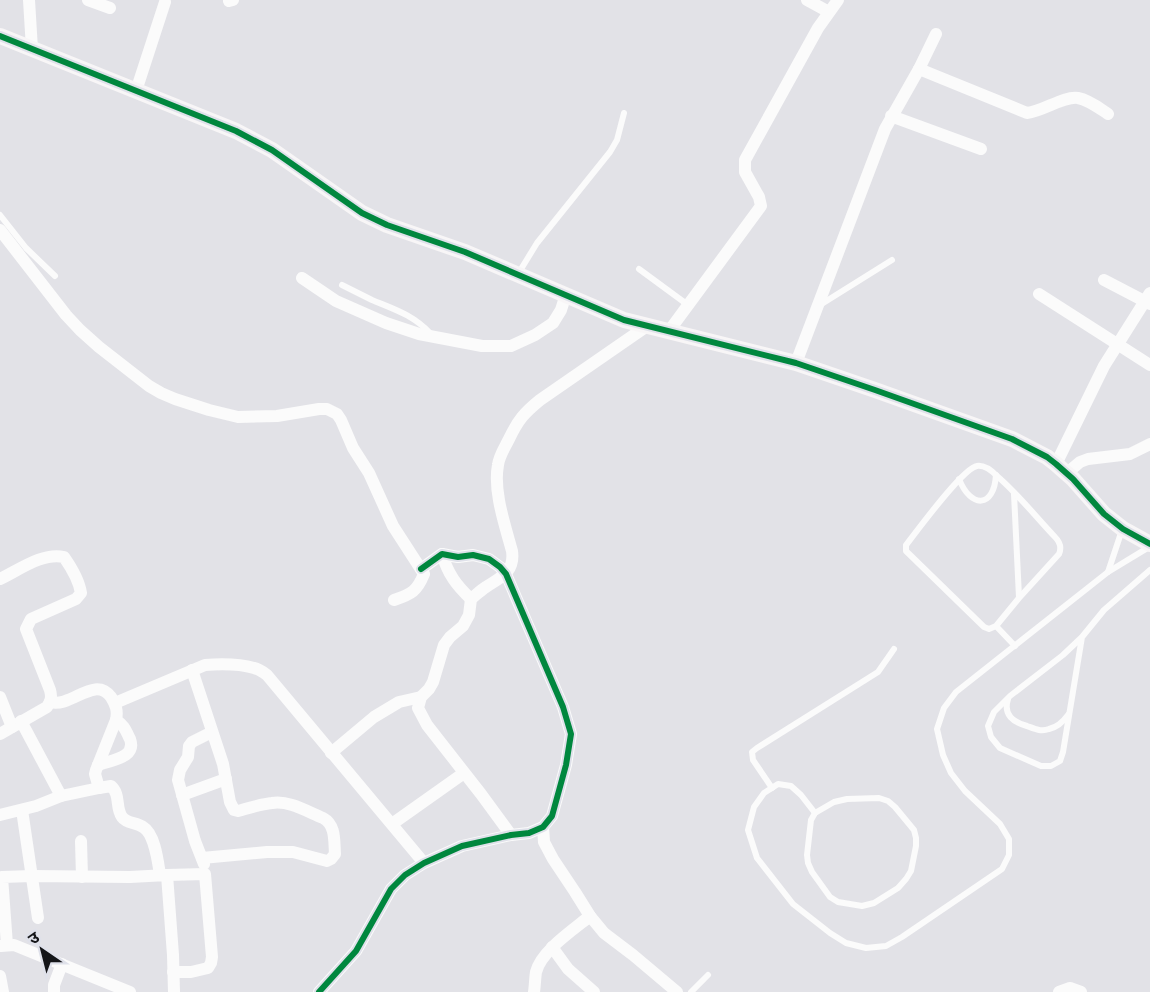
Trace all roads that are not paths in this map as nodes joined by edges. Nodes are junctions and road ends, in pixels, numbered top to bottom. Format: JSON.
{"nodes":[{"id":1,"x":30,"y":0,"type":"edge"},
{"id":2,"x":88,"y":0,"type":"edge"},
{"id":3,"x":807,"y":0,"type":"edge"},
{"id":4,"x":837,"y":0,"type":"edge"},
{"id":5,"x":165,"y":2,"type":"dead end"},
{"id":6,"x":110,"y":8,"type":"dead end"},
{"id":7,"x":829,"y":12,"type":"junction"},
{"id":8,"x":936,"y":34,"type":"dead end"},
{"id":9,"x":0,"y":36,"type":"edge"},
{"id":10,"x":32,"y":49,"type":"junction"},
{"id":11,"x":919,"y":69,"type":"junction"},
{"id":12,"x":136,"y":91,"type":"junction"},
{"id":13,"x":624,"y":113,"type":"dead end"},
{"id":14,"x":1108,"y":114,"type":"dead end"},
{"id":15,"x":891,"y":116,"type":"junction"},
{"id":16,"x":981,"y":149,"type":"dead end"},
{"id":17,"x":0,"y":215,"type":"edge"},
{"id":18,"x":0,"y":230,"type":"edge"},
{"id":19,"x":892,"y":260,"type":"dead end"},
{"id":20,"x":639,"y":269,"type":"dead end"},
{"id":21,"x":518,"y":274,"type":"junction"},
{"id":22,"x":55,"y":276,"type":"dead end"},
{"id":23,"x":302,"y":278,"type":"dead end"},
{"id":24,"x":1104,"y":280,"type":"dead end"},
{"id":25,"x":342,"y":285,"type":"dead end"},
{"id":26,"x":566,"y":294,"type":"junction"},
{"id":27,"x":1039,"y":294,"type":"dead end"},
{"id":28,"x":1148,"y":299,"type":"edge"},
{"id":29,"x":688,"y":305,"type":"junction"},
{"id":30,"x":817,"y":307,"type":"junction"},
{"id":31,"x":647,"y":326,"type":"junction"},
{"id":32,"x":669,"y":331,"type":"junction"},
{"id":33,"x":434,"y":336,"type":"junction"},
{"id":34,"x":1118,"y":343,"type":"junction"},
{"id":35,"x":796,"y":363,"type":"junction"},
{"id":36,"x":1150,"y":365,"type":"edge"},
{"id":37,"x":1150,"y":444,"type":"edge"},
{"id":38,"x":1061,"y":469,"type":"junction"},
{"id":39,"x":996,"y":475,"type":"junction"},
{"id":40,"x":959,"y":479,"type":"junction"},
{"id":41,"x":1014,"y":493,"type":"junction"},
{"id":42,"x":1123,"y":529,"type":"junction"},
{"id":43,"x":1150,"y":545,"type":"edge"},
{"id":44,"x":442,"y":554,"type":"junction"},
{"id":45,"x":421,"y":568,"type":"junction"},
{"id":46,"x":1150,"y":570,"type":"edge"},
{"id":47,"x":1108,"y":572,"type":"junction"},
{"id":48,"x":506,"y":574,"type":"junction"},
{"id":49,"x":0,"y":579,"type":"edge"},
{"id":50,"x":1019,"y":598,"type":"junction"},
{"id":51,"x":471,"y":599,"type":"junction"},
{"id":52,"x":394,"y":600,"type":"dead end"},
{"id":53,"x":996,"y":626,"type":"junction"},
{"id":54,"x":1082,"y":637,"type":"junction"},
{"id":55,"x":1015,"y":646,"type":"junction"},
{"id":56,"x":894,"y":650,"type":"dead end"},
{"id":57,"x":192,"y":670,"type":"junction"},
{"id":58,"x":1010,"y":696,"type":"junction"},
{"id":59,"x":0,"y":697,"type":"edge"},
{"id":60,"x":421,"y":698,"type":"junction"},
{"id":61,"x":50,"y":702,"type":"junction"},
{"id":62,"x":115,"y":703,"type":"junction"},
{"id":63,"x":1069,"y":714,"type":"junction"},
{"id":64,"x":117,"y":720,"type":"junction"},
{"id":65,"x":16,"y":724,"type":"junction"},
{"id":66,"x":212,"y":732,"type":"junction"},
{"id":67,"x":0,"y":734,"type":"edge"},
{"id":68,"x":331,"y":753,"type":"junction"},
{"id":69,"x":98,"y":765,"type":"junction"},
{"id":70,"x":464,"y":773,"type":"junction"},
{"id":71,"x":225,"y":779,"type":"junction"},
{"id":72,"x":99,"y":788,"type":"junction"},
{"id":73,"x":772,"y":788,"type":"junction"},
{"id":74,"x":182,"y":795,"type":"junction"},
{"id":75,"x":61,"y":796,"type":"junction"},
{"id":76,"x":22,"y":810,"type":"junction"},
{"id":77,"x":815,"y":813,"type":"junction"},
{"id":78,"x":0,"y":814,"type":"edge"},
{"id":79,"x":392,"y":824,"type":"junction"},
{"id":80,"x":543,"y":827,"type":"junction"},
{"id":81,"x":511,"y":835,"type":"junction"},
{"id":82,"x":81,"y":841,"type":"dead end"},
{"id":83,"x":202,"y":858,"type":"junction"},
{"id":84,"x":424,"y":862,"type":"junction"},
{"id":85,"x":205,"y":874,"type":"junction"},
{"id":86,"x":163,"y":875,"type":"junction"},
{"id":87,"x":32,"y":876,"type":"junction"},
{"id":88,"x":1,"y":877,"type":"edge"},
{"id":89,"x":82,"y":877,"type":"junction"},
{"id":90,"x":590,"y":916,"type":"junction"},
{"id":91,"x":38,"y":918,"type":"dead end"},
{"id":92,"x":3,"y":946,"type":"edge"},
{"id":93,"x":552,"y":947,"type":"junction"},
{"id":94,"x":62,"y":964,"type":"junction"},
{"id":95,"x":173,"y":972,"type":"junction"},
{"id":96,"x":191,"y":972,"type":"junction"},
{"id":97,"x":708,"y":975,"type":"dead end"},
{"id":98,"x":0,"y":976,"type":"edge"},
{"id":99,"x":673,"y":991,"type":"edge"},
{"id":100,"x":3,"y":992,"type":"edge"},
{"id":101,"x":54,"y":992,"type":"edge"},
{"id":102,"x":129,"y":992,"type":"edge"},
{"id":103,"x":176,"y":992,"type":"edge"},
{"id":104,"x":320,"y":992,"type":"edge"},
{"id":105,"x":534,"y":992,"type":"edge"},
{"id":106,"x":594,"y":992,"type":"edge"},
{"id":107,"x":691,"y":992,"type":"edge"},
{"id":108,"x":1059,"y":992,"type":"edge"},
{"id":109,"x":1081,"y":992,"type":"edge"}],
"edges":[{"from":1,"to":10,"type":"street"},
{"from":2,"to":6,"type":"street"},
{"from":3,"to":7,"type":"street"},
{"from":4,"to":7,"type":"street"},
{"from":5,"to":12,"type":"street"},
{"from":7,"to":29,"type":"street"},
{"from":8,"to":11,"type":"street"},
{"from":9,"to":10,"type":"street"},
{"from":10,"to":12,"type":"street"},
{"from":11,"to":14,"type":"street"},
{"from":11,"to":15,"type":"street"},
{"from":12,"to":21,"type":"street"},
{"from":13,"to":21,"type":"lane"},
{"from":15,"to":16,"type":"street"},
{"from":15,"to":30,"type":"street"},
{"from":17,"to":22,"type":"lane"},
{"from":18,"to":45,"type":"street"},
{"from":19,"to":30,"type":"lane"},
{"from":20,"to":29,"type":"lane"},
{"from":21,"to":26,"type":"street"},
{"from":23,"to":33,"type":"street"},
{"from":24,"to":28,"type":"street"},
{"from":25,"to":33,"type":"lane"},
{"from":26,"to":31,"type":"street"},
{"from":26,"to":33,"type":"street"},
{"from":27,"to":34,"type":"street"},
{"from":28,"to":34,"type":"street"},
{"from":29,"to":32,"type":"street"},
{"from":30,"to":35,"type":"street"},
{"from":31,"to":32,"type":"street"},
{"from":31,"to":48,"type":"street"},
{"from":32,"to":35,"type":"street"},
{"from":34,"to":36,"type":"street"},
{"from":34,"to":38,"type":"street"},
{"from":35,"to":38,"type":"street"},
{"from":37,"to":38,"type":"street"},
{"from":38,"to":42,"type":"street"},
{"from":39,"to":40,"type":"lane"},
{"from":39,"to":40,"type":"lane"},
{"from":39,"to":41,"type":"lane"},
{"from":40,"to":53,"type":"lane"},
{"from":41,"to":50,"type":"lane"},
{"from":41,"to":50,"type":"lane"},
{"from":42,"to":43,"type":"street"},
{"from":42,"to":47,"type":"lane"},
{"from":43,"to":47,"type":"lane"},
{"from":44,"to":45,"type":"street"},
{"from":44,"to":48,"type":"street"},
{"from":44,"to":51,"type":"street"},
{"from":45,"to":52,"type":"street"},
{"from":46,"to":54,"type":"lane"},
{"from":47,"to":55,"type":"lane"},
{"from":48,"to":51,"type":"street"},
{"from":48,"to":80,"type":"street"},
{"from":49,"to":61,"type":"street"},
{"from":50,"to":53,"type":"lane"},
{"from":51,"to":60,"type":"street"},
{"from":53,"to":55,"type":"lane"},
{"from":54,"to":58,"type":"lane"},
{"from":54,"to":63,"type":"lane"},
{"from":55,"to":73,"type":"lane"},
{"from":56,"to":73,"type":"lane"},
{"from":57,"to":62,"type":"street"},
{"from":57,"to":66,"type":"street"},
{"from":57,"to":68,"type":"street"},
{"from":58,"to":63,"type":"lane"},
{"from":58,"to":63,"type":"lane"},
{"from":59,"to":65,"type":"street"},
{"from":60,"to":68,"type":"street"},
{"from":60,"to":70,"type":"street"},
{"from":61,"to":62,"type":"street"},
{"from":61,"to":65,"type":"street"},
{"from":62,"to":64,"type":"street"},
{"from":64,"to":69,"type":"street"},
{"from":64,"to":69,"type":"street"},
{"from":65,"to":67,"type":"street"},
{"from":65,"to":75,"type":"street"},
{"from":66,"to":71,"type":"street"},
{"from":66,"to":74,"type":"street"},
{"from":68,"to":79,"type":"street"},
{"from":69,"to":72,"type":"street"},
{"from":70,"to":79,"type":"street"},
{"from":70,"to":81,"type":"street"},
{"from":71,"to":74,"type":"street"},
{"from":71,"to":83,"type":"street"},
{"from":72,"to":75,"type":"street"},
{"from":72,"to":86,"type":"street"},
{"from":73,"to":77,"type":"lane"},
{"from":74,"to":83,"type":"street"},
{"from":75,"to":76,"type":"street"},
{"from":76,"to":78,"type":"street"},
{"from":76,"to":87,"type":"street"},
{"from":77,"to":77,"type":"lane"},
{"from":79,"to":84,"type":"street"},
{"from":80,"to":81,"type":"street"},
{"from":80,"to":90,"type":"street"},
{"from":81,"to":84,"type":"street"},
{"from":82,"to":89,"type":"street"},
{"from":83,"to":85,"type":"street"},
{"from":84,"to":104,"type":"street"},
{"from":85,"to":86,"type":"street"},
{"from":85,"to":96,"type":"street"},
{"from":86,"to":89,"type":"street"},
{"from":86,"to":95,"type":"street"},
{"from":87,"to":88,"type":"street"},
{"from":87,"to":89,"type":"street"},
{"from":87,"to":91,"type":"street"},
{"from":88,"to":92,"type":"street"},
{"from":90,"to":93,"type":"street"},
{"from":90,"to":99,"type":"street"},
{"from":92,"to":94,"type":"street"},
{"from":93,"to":105,"type":"street"},
{"from":93,"to":106,"type":"street"},
{"from":94,"to":101,"type":"street"},
{"from":94,"to":102,"type":"street"},
{"from":95,"to":96,"type":"street"},
{"from":95,"to":103,"type":"street"},
{"from":96,"to":103,"type":"street"},
{"from":97,"to":107,"type":"lane"},
{"from":98,"to":100,"type":"street"},
{"from":108,"to":109,"type":"street"}]}
